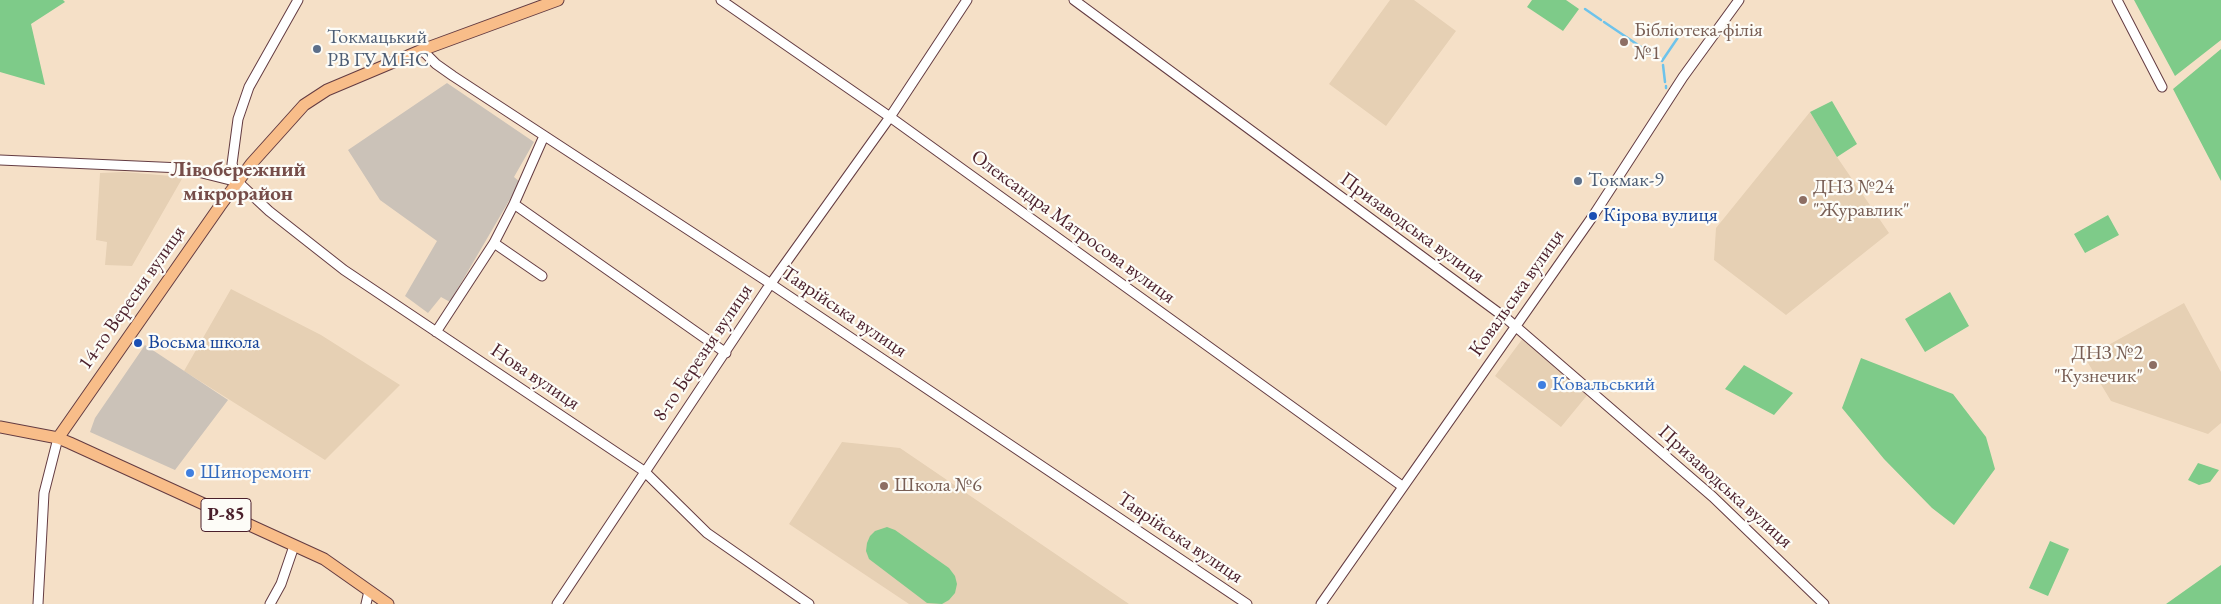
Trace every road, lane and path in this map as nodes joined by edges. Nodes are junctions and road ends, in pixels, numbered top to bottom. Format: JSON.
{"nodes":[{"id":1,"x":298,"y":0,"type":"edge"},
{"id":2,"x":558,"y":0,"type":"edge"},
{"id":3,"x":722,"y":0,"type":"edge"},
{"id":4,"x":967,"y":0,"type":"edge"},
{"id":5,"x":1074,"y":0,"type":"edge"},
{"id":6,"x":1738,"y":0,"type":"edge"},
{"id":7,"x":2117,"y":0,"type":"edge"},
{"id":8,"x":422,"y":50,"type":"junction"},
{"id":9,"x":2162,"y":87,"type":"dead end"},
{"id":10,"x":890,"y":116,"type":"junction"},
{"id":11,"x":544,"y":136,"type":"junction"},
{"id":12,"x":0,"y":160,"type":"edge"},
{"id":13,"x":238,"y":182,"type":"junction"},
{"id":14,"x":514,"y":204,"type":"junction"},
{"id":15,"x":494,"y":243,"type":"junction"},
{"id":16,"x":542,"y":276,"type":"dead end"},
{"id":17,"x":771,"y":284,"type":"junction"},
{"id":18,"x":1514,"y":326,"type":"junction"},
{"id":19,"x":436,"y":332,"type":"junction"},
{"id":20,"x":726,"y":353,"type":"junction"},
{"id":21,"x":0,"y":427,"type":"edge"},
{"id":22,"x":58,"y":438,"type":"junction"},
{"id":23,"x":644,"y":471,"type":"junction"},
{"id":24,"x":1402,"y":486,"type":"junction"},
{"id":25,"x":294,"y":546,"type":"junction"},
{"id":26,"x":369,"y":591,"type":"junction"},
{"id":27,"x":38,"y":604,"type":"edge"},
{"id":28,"x":270,"y":604,"type":"edge"},
{"id":29,"x":366,"y":604,"type":"edge"},
{"id":30,"x":388,"y":604,"type":"edge"},
{"id":31,"x":558,"y":604,"type":"edge"},
{"id":32,"x":809,"y":604,"type":"edge"},
{"id":33,"x":1247,"y":604,"type":"edge"},
{"id":34,"x":1321,"y":604,"type":"edge"},
{"id":35,"x":1824,"y":604,"type":"edge"}],
"edges":[{"from":1,"to":13,"type":"street"},
{"from":2,"to":8,"type":"main road","name":"14-го Вересня вулиця"},
{"from":3,"to":10,"type":"street","name":"Олександра Матросова вулиця"},
{"from":4,"to":10,"type":"street","name":"8-го Березня вулиця"},
{"from":5,"to":18,"type":"street","name":"Призаводська вулиця"},
{"from":6,"to":18,"type":"street","name":"Ковальська вулиця"},
{"from":7,"to":9,"type":"street"},
{"from":8,"to":11,"type":"street","name":"Таврійська вулиця"},
{"from":8,"to":13,"type":"main road","name":"14-го Вересня вулиця"},
{"from":10,"to":17,"type":"street","name":"8-го Березня вулиця"},
{"from":10,"to":24,"type":"street","name":"Олександра Матросова вулиця"},
{"from":11,"to":14,"type":"street"},
{"from":11,"to":17,"type":"street","name":"Таврійська вулиця"},
{"from":12,"to":13,"type":"street"},
{"from":13,"to":19,"type":"street","name":"Нова вулиця"},
{"from":13,"to":22,"type":"main road","name":"14-го Вересня вулиця"},
{"from":14,"to":15,"type":"street"},
{"from":14,"to":20,"type":"street"},
{"from":15,"to":16,"type":"street"},
{"from":15,"to":19,"type":"street"},
{"from":17,"to":20,"type":"street","name":"8-го Березня вулиця"},
{"from":17,"to":33,"type":"street","name":"Таврійська вулиця"},
{"from":18,"to":24,"type":"street","name":"Ковальська вулиця"},
{"from":18,"to":35,"type":"street","name":"Призаводська вулиця"},
{"from":19,"to":23,"type":"street","name":"Нова вулиця"},
{"from":20,"to":23,"type":"street","name":"8-го Березня вулиця"},
{"from":21,"to":22,"type":"main road","number":"Р-85"},
{"from":22,"to":25,"type":"main road","number":"Р-85"},
{"from":22,"to":27,"type":"street","name":"14-го Вересня вулиця"},
{"from":23,"to":31,"type":"street","name":"8-го Березня вулиця"},
{"from":23,"to":32,"type":"street","name":"Нова вулиця"},
{"from":24,"to":34,"type":"street","name":"Ковальська вулиця"},
{"from":25,"to":26,"type":"main road","number":"Р-85"},
{"from":25,"to":28,"type":"street"},
{"from":26,"to":29,"type":"street"},
{"from":26,"to":30,"type":"main road","number":"Р-85"}]}
